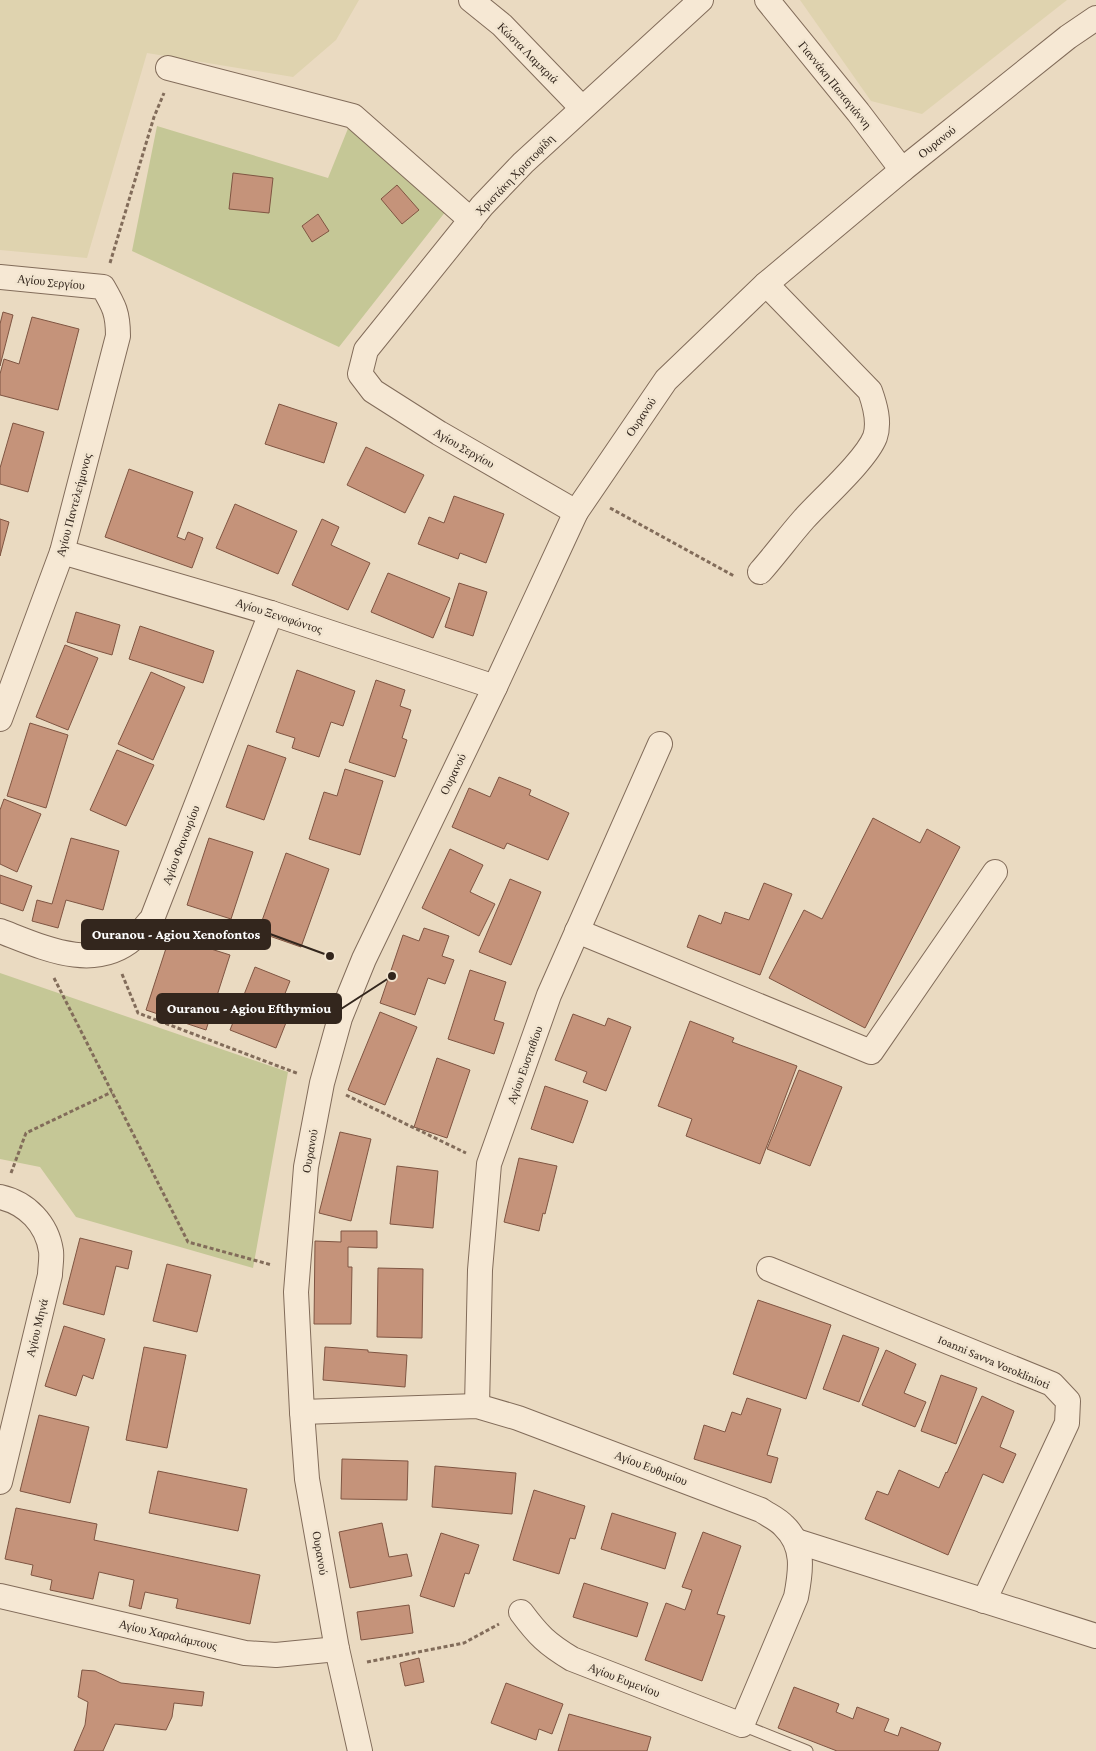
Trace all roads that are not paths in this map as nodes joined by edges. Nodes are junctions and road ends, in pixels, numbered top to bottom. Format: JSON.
{"nodes":[{"id":1,"x":471,"y":0,"type":"edge"},
{"id":2,"x":701,"y":0,"type":"edge"},
{"id":3,"x":767,"y":0,"type":"edge"},
{"id":4,"x":1096,"y":18,"type":"edge"},
{"id":5,"x":171,"y":68,"type":"road end"},
{"id":6,"x":582,"y":108,"type":"junction"},
{"id":7,"x":902,"y":170,"type":"junction"},
{"id":8,"x":471,"y":220,"type":"junction"},
{"id":9,"x":0,"y":277,"type":"edge"},
{"id":10,"x":766,"y":284,"type":"junction"},
{"id":11,"x":103,"y":287,"type":"joint"},
{"id":12,"x":360,"y":374,"type":"joint"},
{"id":13,"x":581,"y":504,"type":"junction"},
{"id":14,"x":62,"y":552,"type":"junction"},
{"id":15,"x":760,"y":572,"type":"road end"},
{"id":16,"x":271,"y":613,"type":"junction"},
{"id":17,"x":495,"y":687,"type":"junction"},
{"id":18,"x":0,"y":719,"type":"edge"},
{"id":19,"x":660,"y":744,"type":"dead end"},
{"id":20,"x":994,"y":872,"type":"dead end"},
{"id":21,"x":0,"y":931,"type":"edge"},
{"id":22,"x":577,"y":931,"type":"junction"},
{"id":23,"x":1,"y":1197,"type":"edge"},
{"id":24,"x":769,"y":1269,"type":"dead end"},
{"id":25,"x":478,"y":1406,"type":"junction"},
{"id":26,"x":302,"y":1412,"type":"junction"},
{"id":27,"x":0,"y":1482,"type":"edge"},
{"id":28,"x":796,"y":1541,"type":"junction"},
{"id":29,"x":0,"y":1596,"type":"edge"},
{"id":30,"x":984,"y":1601,"type":"junction"},
{"id":31,"x":521,"y":1612,"type":"road end"},
{"id":32,"x":1096,"y":1636,"type":"edge"},
{"id":33,"x":339,"y":1658,"type":"junction"},
{"id":34,"x":742,"y":1725,"type":"junction"},
{"id":35,"x":360,"y":1751,"type":"edge"},
{"id":36,"x":807,"y":1751,"type":"edge"}],
"edges":[{"from":1,"to":6,"type":"street","name":"Κώστα Λαμπριά"},
{"from":2,"to":6,"type":"street","name":"Χριστάκη Χριστοφίδη"},
{"from":3,"to":7,"type":"street","name":"Γιαννάκη Παπαγιάννη"},
{"from":4,"to":7,"type":"street","name":"Ουρανού"},
{"from":5,"to":8,"type":"street"},
{"from":6,"to":8,"type":"street","name":"Χριστάκη Χριστοφίδη"},
{"from":7,"to":10,"type":"street","name":"Ουρανού"},
{"from":8,"to":12,"type":"street","name":"Χριστάκη Χριστοφίδη"},
{"from":9,"to":11,"type":"street","name":"Αγίου Σεργίου"},
{"from":10,"to":13,"type":"street","name":"Ουρανού"},
{"from":10,"to":15,"type":"street"},
{"from":11,"to":14,"type":"street","name":"Αγίου Παντελεήμονος"},
{"from":12,"to":13,"type":"street","name":"Αγίου Σεργίου"},
{"from":13,"to":17,"type":"street","name":"Ουρανού"},
{"from":14,"to":16,"type":"street","name":"Αγίου Ξενοφώντος"},
{"from":14,"to":18,"type":"street","name":"Αγίου Παντελεήμονος"},
{"from":16,"to":17,"type":"street","name":"Αγίου Ξενοφώντος"},
{"from":16,"to":21,"type":"street","name":"Αγίου Φανουρίου"},
{"from":17,"to":26,"type":"street","name":"Ουρανού"},
{"from":19,"to":22,"type":"street","name":"Αγίου Ευσταθίου"},
{"from":20,"to":22,"type":"street"},
{"from":22,"to":25,"type":"street","name":"Αγίου Ευσταθίου"},
{"from":23,"to":27,"type":"street","name":"Αγίου Μηνά"},
{"from":24,"to":30,"type":"street","name":"Ioanni Savva Voroklinioti"},
{"from":25,"to":26,"type":"street","name":"Αγίου Ευθυμίου"},
{"from":25,"to":28,"type":"street","name":"Αγίου Ευθυμίου"},
{"from":26,"to":33,"type":"street","name":"Ουρανού"},
{"from":28,"to":30,"type":"street"},
{"from":28,"to":34,"type":"street"},
{"from":29,"to":33,"type":"street","name":"Αγίου Χαραλάμπους"},
{"from":30,"to":32,"type":"street"},
{"from":31,"to":34,"type":"street","name":"Αγίου Ευμενίου"},
{"from":33,"to":35,"type":"street","name":"Ουρανού"},
{"from":34,"to":36,"type":"lane"}]}
